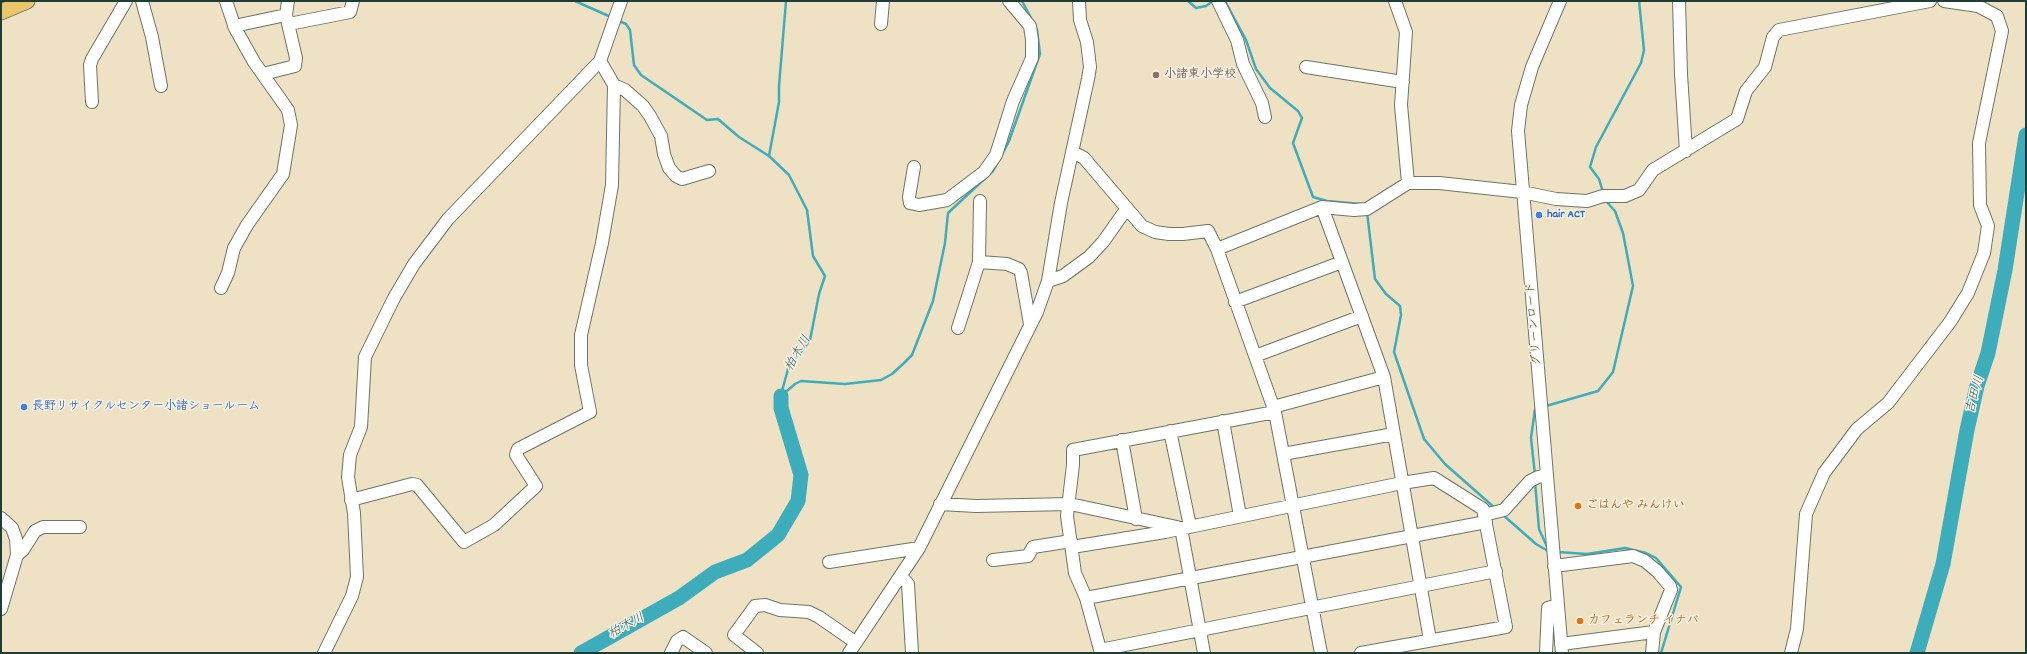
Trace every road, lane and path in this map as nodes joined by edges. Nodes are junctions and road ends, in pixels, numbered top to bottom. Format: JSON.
{"nodes":[{"id":1,"x":28,"y":1,"type":"edge"},
{"id":2,"x":126,"y":1,"type":"edge"},
{"id":3,"x":142,"y":1,"type":"edge"},
{"id":4,"x":226,"y":1,"type":"edge"},
{"id":5,"x":288,"y":1,"type":"edge"},
{"id":6,"x":353,"y":1,"type":"edge"},
{"id":7,"x":621,"y":1,"type":"edge"},
{"id":8,"x":883,"y":1,"type":"edge"},
{"id":9,"x":1009,"y":1,"type":"edge"},
{"id":10,"x":1078,"y":1,"type":"edge"},
{"id":11,"x":1218,"y":1,"type":"edge"},
{"id":12,"x":1395,"y":1,"type":"edge"},
{"id":13,"x":1560,"y":1,"type":"edge"},
{"id":14,"x":1679,"y":1,"type":"edge"},
{"id":15,"x":1927,"y":1,"type":"edge"},
{"id":16,"x":1944,"y":1,"type":"edge"},
{"id":17,"x":1991,"y":1,"type":"edge"},
{"id":18,"x":1978,"y":6,"type":"junction"},
{"id":19,"x":1,"y":12,"type":"edge"},
{"id":20,"x":288,"y":20,"type":"junction"},
{"id":21,"x":881,"y":24,"type":"dead end"},
{"id":22,"x":234,"y":26,"type":"junction"},
{"id":23,"x":600,"y":61,"type":"junction"},
{"id":24,"x":1306,"y":67,"type":"dead end"},
{"id":25,"x":262,"y":74,"type":"junction"},
{"id":26,"x":1403,"y":82,"type":"junction"},
{"id":27,"x":614,"y":85,"type":"junction"},
{"id":28,"x":161,"y":86,"type":"dead end"},
{"id":29,"x":92,"y":102,"type":"dead end"},
{"id":30,"x":1265,"y":117,"type":"dead end"},
{"id":31,"x":1686,"y":151,"type":"junction"},
{"id":32,"x":1073,"y":152,"type":"junction"},
{"id":33,"x":914,"y":167,"type":"dead end"},
{"id":34,"x":709,"y":171,"type":"dead end"},
{"id":35,"x":1408,"y":183,"type":"junction"},
{"id":36,"x":1522,"y":192,"type":"junction"},
{"id":37,"x":980,"y":201,"type":"dead end"},
{"id":38,"x":1127,"y":208,"type":"junction"},
{"id":39,"x":1322,"y":208,"type":"junction"},
{"id":40,"x":1216,"y":249,"type":"junction"},
{"id":41,"x":979,"y":262,"type":"junction"},
{"id":42,"x":1342,"y":262,"type":"junction"},
{"id":43,"x":1048,"y":281,"type":"junction"},
{"id":44,"x":221,"y":288,"type":"dead end"},
{"id":45,"x":1236,"y":302,"type":"junction"},
{"id":46,"x":1362,"y":316,"type":"junction"},
{"id":47,"x":1030,"y":324,"type":"junction"},
{"id":48,"x":958,"y":328,"type":"dead end"},
{"id":49,"x":1255,"y":356,"type":"junction"},
{"id":50,"x":1384,"y":377,"type":"junction"},
{"id":51,"x":1274,"y":410,"type":"junction"},
{"id":52,"x":1223,"y":422,"type":"junction"},
{"id":53,"x":1170,"y":432,"type":"junction"},
{"id":54,"x":1394,"y":434,"type":"junction"},
{"id":55,"x":1122,"y":440,"type":"junction"},
{"id":56,"x":1283,"y":454,"type":"junction"},
{"id":57,"x":1547,"y":475,"type":"junction"},
{"id":58,"x":1402,"y":483,"type":"junction"},
{"id":59,"x":351,"y":500,"type":"junction"},
{"id":60,"x":940,"y":504,"type":"junction"},
{"id":61,"x":1070,"y":504,"type":"junction"},
{"id":62,"x":1294,"y":505,"type":"junction"},
{"id":63,"x":1240,"y":516,"type":"junction"},
{"id":64,"x":1,"y":518,"type":"edge"},
{"id":65,"x":1485,"y":518,"type":"junction"},
{"id":66,"x":1136,"y":519,"type":"junction"},
{"id":67,"x":80,"y":527,"type":"dead end"},
{"id":68,"x":1185,"y":527,"type":"junction"},
{"id":69,"x":1412,"y":536,"type":"junction"},
{"id":70,"x":1071,"y":544,"type":"junction"},
{"id":71,"x":919,"y":548,"type":"junction"},
{"id":72,"x":17,"y":555,"type":"junction"},
{"id":73,"x":1303,"y":557,"type":"junction"},
{"id":74,"x":993,"y":560,"type":"dead end"},
{"id":75,"x":829,"y":562,"type":"dead end"},
{"id":76,"x":1554,"y":566,"type":"junction"},
{"id":77,"x":1496,"y":571,"type":"junction"},
{"id":78,"x":901,"y":576,"type":"junction"},
{"id":79,"x":1190,"y":578,"type":"junction"},
{"id":80,"x":1420,"y":586,"type":"junction"},
{"id":81,"x":1086,"y":598,"type":"junction"},
{"id":82,"x":1558,"y":605,"type":"junction"},
{"id":83,"x":1312,"y":608,"type":"junction"},
{"id":84,"x":1,"y":610,"type":"edge"},
{"id":85,"x":1200,"y":630,"type":"junction"},
{"id":86,"x":1654,"y":632,"type":"junction"},
{"id":87,"x":1430,"y":640,"type":"junction"},
{"id":88,"x":855,"y":642,"type":"junction"},
{"id":89,"x":1561,"y":648,"type":"edge"},
{"id":90,"x":1101,"y":651,"type":"edge"},
{"id":91,"x":1381,"y":651,"type":"edge"},
{"id":92,"x":324,"y":653,"type":"edge"},
{"id":93,"x":671,"y":653,"type":"edge"},
{"id":94,"x":706,"y":653,"type":"edge"},
{"id":95,"x":757,"y":653,"type":"edge"},
{"id":96,"x":849,"y":653,"type":"edge"},
{"id":97,"x":912,"y":653,"type":"edge"},
{"id":98,"x":1204,"y":653,"type":"edge"},
{"id":99,"x":1321,"y":653,"type":"edge"},
{"id":100,"x":1361,"y":653,"type":"edge"},
{"id":101,"x":1546,"y":653,"type":"edge"},
{"id":102,"x":1652,"y":653,"type":"edge"},
{"id":103,"x":1791,"y":653,"type":"edge"}],
"edges":[{"from":1,"to":19,"type":"main road"},
{"from":2,"to":29,"type":"street"},
{"from":3,"to":28,"type":"street"},
{"from":4,"to":22,"type":"street"},
{"from":5,"to":20,"type":"street"},
{"from":6,"to":20,"type":"street"},
{"from":7,"to":23,"type":"street"},
{"from":8,"to":21,"type":"street"},
{"from":9,"to":33,"type":"street"},
{"from":10,"to":32,"type":"street"},
{"from":11,"to":30,"type":"street"},
{"from":12,"to":26,"type":"street"},
{"from":13,"to":36,"type":"street","name":"グリーンロード"},
{"from":14,"to":31,"type":"street"},
{"from":15,"to":31,"type":"street"},
{"from":16,"to":18,"type":"street"},
{"from":17,"to":18,"type":"street"},
{"from":18,"to":103,"type":"street"},
{"from":20,"to":22,"type":"street"},
{"from":20,"to":25,"type":"street"},
{"from":22,"to":25,"type":"street"},
{"from":23,"to":27,"type":"street"},
{"from":23,"to":59,"type":"street"},
{"from":24,"to":26,"type":"street"},
{"from":25,"to":44,"type":"street"},
{"from":26,"to":35,"type":"street"},
{"from":27,"to":34,"type":"street"},
{"from":27,"to":59,"type":"street"},
{"from":31,"to":36,"type":"street"},
{"from":32,"to":38,"type":"street"},
{"from":32,"to":43,"type":"street"},
{"from":35,"to":36,"type":"street"},
{"from":35,"to":39,"type":"street"},
{"from":36,"to":57,"type":"street","name":"グリーンロード"},
{"from":37,"to":41,"type":"street"},
{"from":38,"to":40,"type":"street"},
{"from":38,"to":43,"type":"street"},
{"from":39,"to":40,"type":"street"},
{"from":39,"to":42,"type":"street"},
{"from":40,"to":45,"type":"street"},
{"from":41,"to":47,"type":"street"},
{"from":41,"to":48,"type":"street"},
{"from":42,"to":45,"type":"street"},
{"from":42,"to":46,"type":"street"},
{"from":43,"to":47,"type":"street"},
{"from":45,"to":49,"type":"street"},
{"from":46,"to":49,"type":"street"},
{"from":46,"to":50,"type":"street"},
{"from":47,"to":60,"type":"street"},
{"from":49,"to":51,"type":"street"},
{"from":50,"to":51,"type":"street"},
{"from":50,"to":54,"type":"street"},
{"from":51,"to":52,"type":"street"},
{"from":51,"to":56,"type":"street"},
{"from":52,"to":53,"type":"street"},
{"from":52,"to":63,"type":"street"},
{"from":53,"to":55,"type":"street"},
{"from":53,"to":68,"type":"street"},
{"from":54,"to":56,"type":"street"},
{"from":54,"to":58,"type":"street"},
{"from":55,"to":61,"type":"street"},
{"from":55,"to":66,"type":"street"},
{"from":56,"to":62,"type":"street"},
{"from":57,"to":65,"type":"street"},
{"from":57,"to":76,"type":"street","name":"グリーンロード"},
{"from":58,"to":62,"type":"street"},
{"from":58,"to":65,"type":"street"},
{"from":58,"to":69,"type":"street"},
{"from":59,"to":92,"type":"street"},
{"from":60,"to":61,"type":"street"},
{"from":60,"to":71,"type":"street"},
{"from":61,"to":66,"type":"street"},
{"from":61,"to":70,"type":"street"},
{"from":62,"to":63,"type":"street"},
{"from":62,"to":73,"type":"street"},
{"from":63,"to":68,"type":"street"},
{"from":64,"to":72,"type":"street"},
{"from":65,"to":69,"type":"street"},
{"from":65,"to":77,"type":"street"},
{"from":66,"to":68,"type":"street"},
{"from":67,"to":72,"type":"street"},
{"from":68,"to":70,"type":"street"},
{"from":68,"to":79,"type":"street"},
{"from":69,"to":73,"type":"street"},
{"from":69,"to":80,"type":"street"},
{"from":70,"to":74,"type":"street"},
{"from":70,"to":81,"type":"street"},
{"from":71,"to":75,"type":"street"},
{"from":71,"to":78,"type":"street"},
{"from":72,"to":84,"type":"street"},
{"from":73,"to":79,"type":"street"},
{"from":73,"to":83,"type":"street"},
{"from":76,"to":82,"type":"street","name":"グリーンロード"},
{"from":76,"to":86,"type":"street"},
{"from":77,"to":80,"type":"street"},
{"from":77,"to":87,"type":"street"},
{"from":78,"to":88,"type":"street"},
{"from":78,"to":97,"type":"street"},
{"from":79,"to":81,"type":"street"},
{"from":79,"to":85,"type":"street"},
{"from":80,"to":83,"type":"street"},
{"from":80,"to":87,"type":"street"},
{"from":81,"to":90,"type":"street"},
{"from":82,"to":89,"type":"street","name":"グリーンロード"},
{"from":82,"to":101,"type":"street"},
{"from":83,"to":85,"type":"street"},
{"from":83,"to":99,"type":"street"},
{"from":85,"to":90,"type":"street"},
{"from":85,"to":98,"type":"street"},
{"from":86,"to":89,"type":"street"},
{"from":86,"to":102,"type":"street"},
{"from":87,"to":91,"type":"street"},
{"from":88,"to":95,"type":"street"},
{"from":88,"to":96,"type":"street"},
{"from":91,"to":100,"type":"street"},
{"from":93,"to":94,"type":"street"}]}
